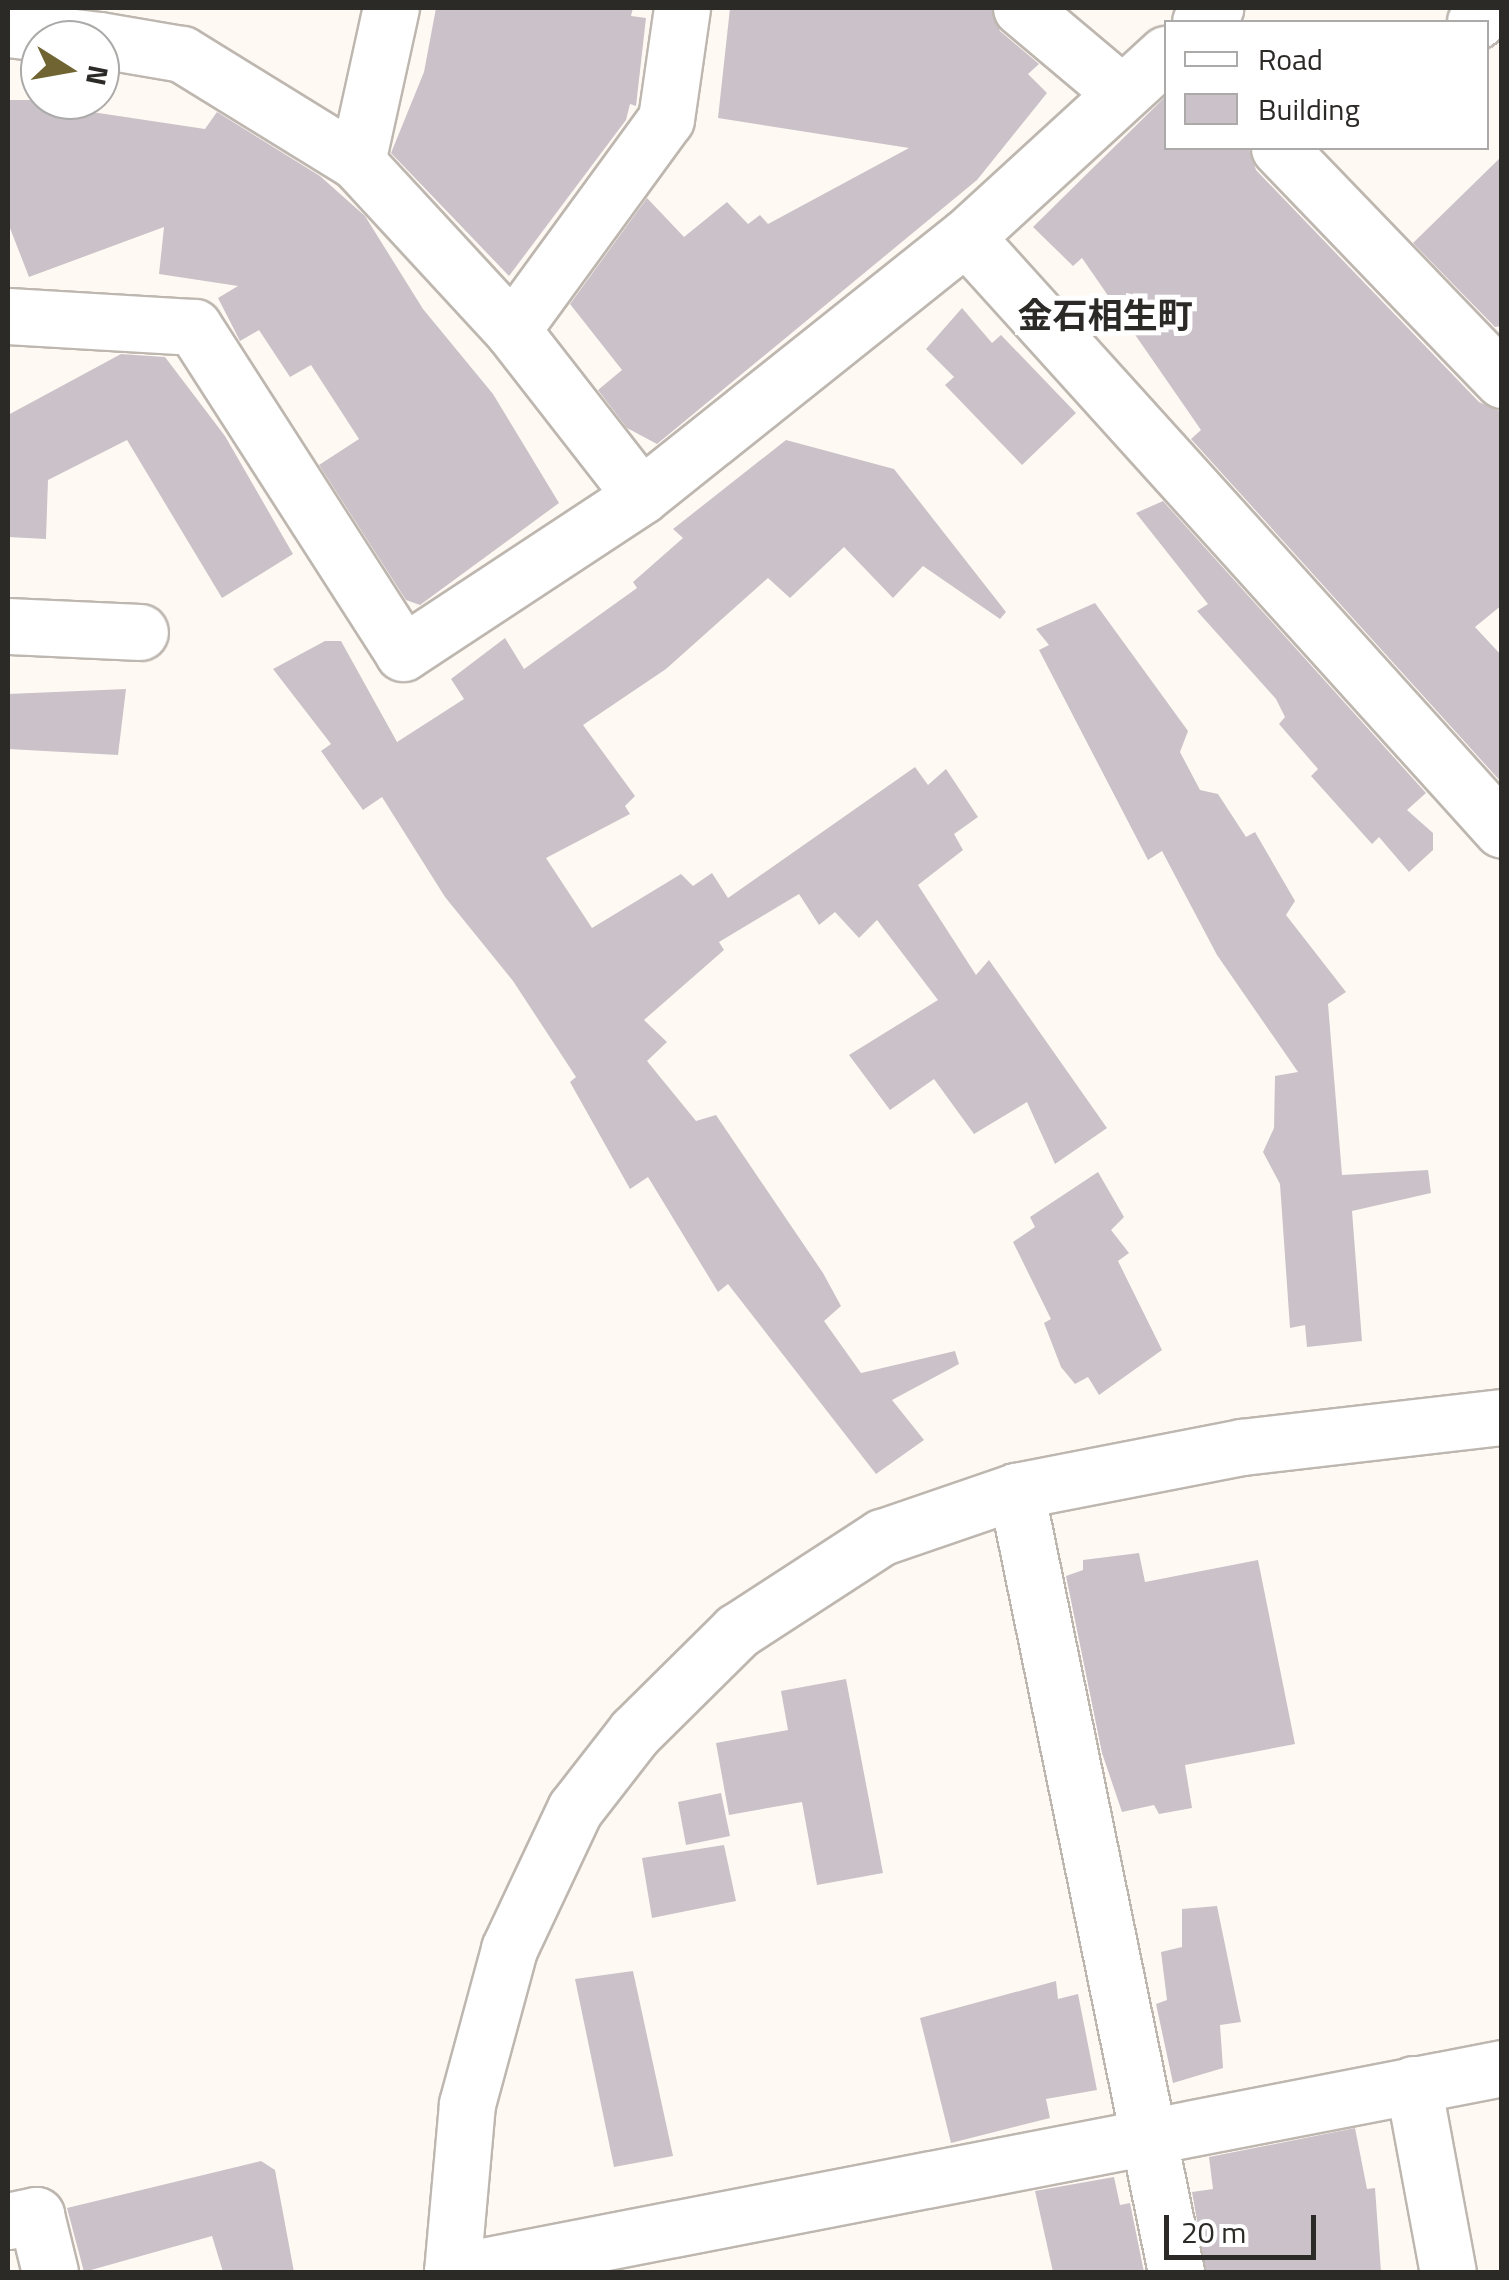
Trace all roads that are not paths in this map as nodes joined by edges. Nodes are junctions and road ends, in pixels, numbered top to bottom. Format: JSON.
{"nodes":[{"id":1,"x":391,"y":8,"type":"edge"},
{"id":2,"x":682,"y":8,"type":"edge"},
{"id":3,"x":1021,"y":8,"type":"edge"},
{"id":4,"x":175,"y":29,"type":"edge"},
{"id":5,"x":120,"y":37,"type":"edge"},
{"id":6,"x":1164,"y":56,"type":"edge"},
{"id":7,"x":1122,"y":93,"type":"junction"},
{"id":8,"x":1305,"y":156,"type":"edge"},
{"id":9,"x":357,"y":162,"type":"junction"},
{"id":10,"x":966,"y":237,"type":"junction"},
{"id":11,"x":8,"y":316,"type":"edge"},
{"id":12,"x":512,"y":330,"type":"junction"},
{"id":13,"x":1502,"y":380,"type":"edge"},
{"id":14,"x":641,"y":496,"type":"junction"},
{"id":15,"x":8,"y":626,"type":"edge"},
{"id":16,"x":140,"y":632,"type":"dead end"},
{"id":17,"x":1502,"y":830,"type":"edge"},
{"id":18,"x":1502,"y":1417,"type":"edge"},
{"id":19,"x":1016,"y":1491,"type":"junction"},
{"id":20,"x":1502,"y":2068,"type":"edge"},
{"id":21,"x":1413,"y":2084,"type":"junction"},
{"id":22,"x":1150,"y":2139,"type":"junction"},
{"id":23,"x":8,"y":2222,"type":"edge"},
{"id":24,"x":50,"y":2272,"type":"edge"},
{"id":25,"x":452,"y":2272,"type":"edge"},
{"id":26,"x":1176,"y":2272,"type":"edge"},
{"id":27,"x":1448,"y":2272,"type":"edge"}],
"edges":[{"from":1,"to":9,"type":"street"},
{"from":2,"to":12,"type":"street"},
{"from":3,"to":7,"type":"street"},
{"from":4,"to":5,"type":"street"},
{"from":4,"to":9,"type":"street"},
{"from":6,"to":7,"type":"street"},
{"from":7,"to":10,"type":"street"},
{"from":8,"to":13,"type":"street"},
{"from":9,"to":12,"type":"street"},
{"from":10,"to":14,"type":"street"},
{"from":10,"to":17,"type":"street"},
{"from":11,"to":14,"type":"street"},
{"from":12,"to":14,"type":"street"},
{"from":15,"to":16,"type":"street"},
{"from":18,"to":19,"type":"street"},
{"from":19,"to":22,"type":"street"},
{"from":19,"to":25,"type":"street"},
{"from":20,"to":21,"type":"street"},
{"from":21,"to":22,"type":"street"},
{"from":21,"to":27,"type":"street"},
{"from":22,"to":25,"type":"street"},
{"from":22,"to":26,"type":"street"},
{"from":23,"to":24,"type":"street"}]}
